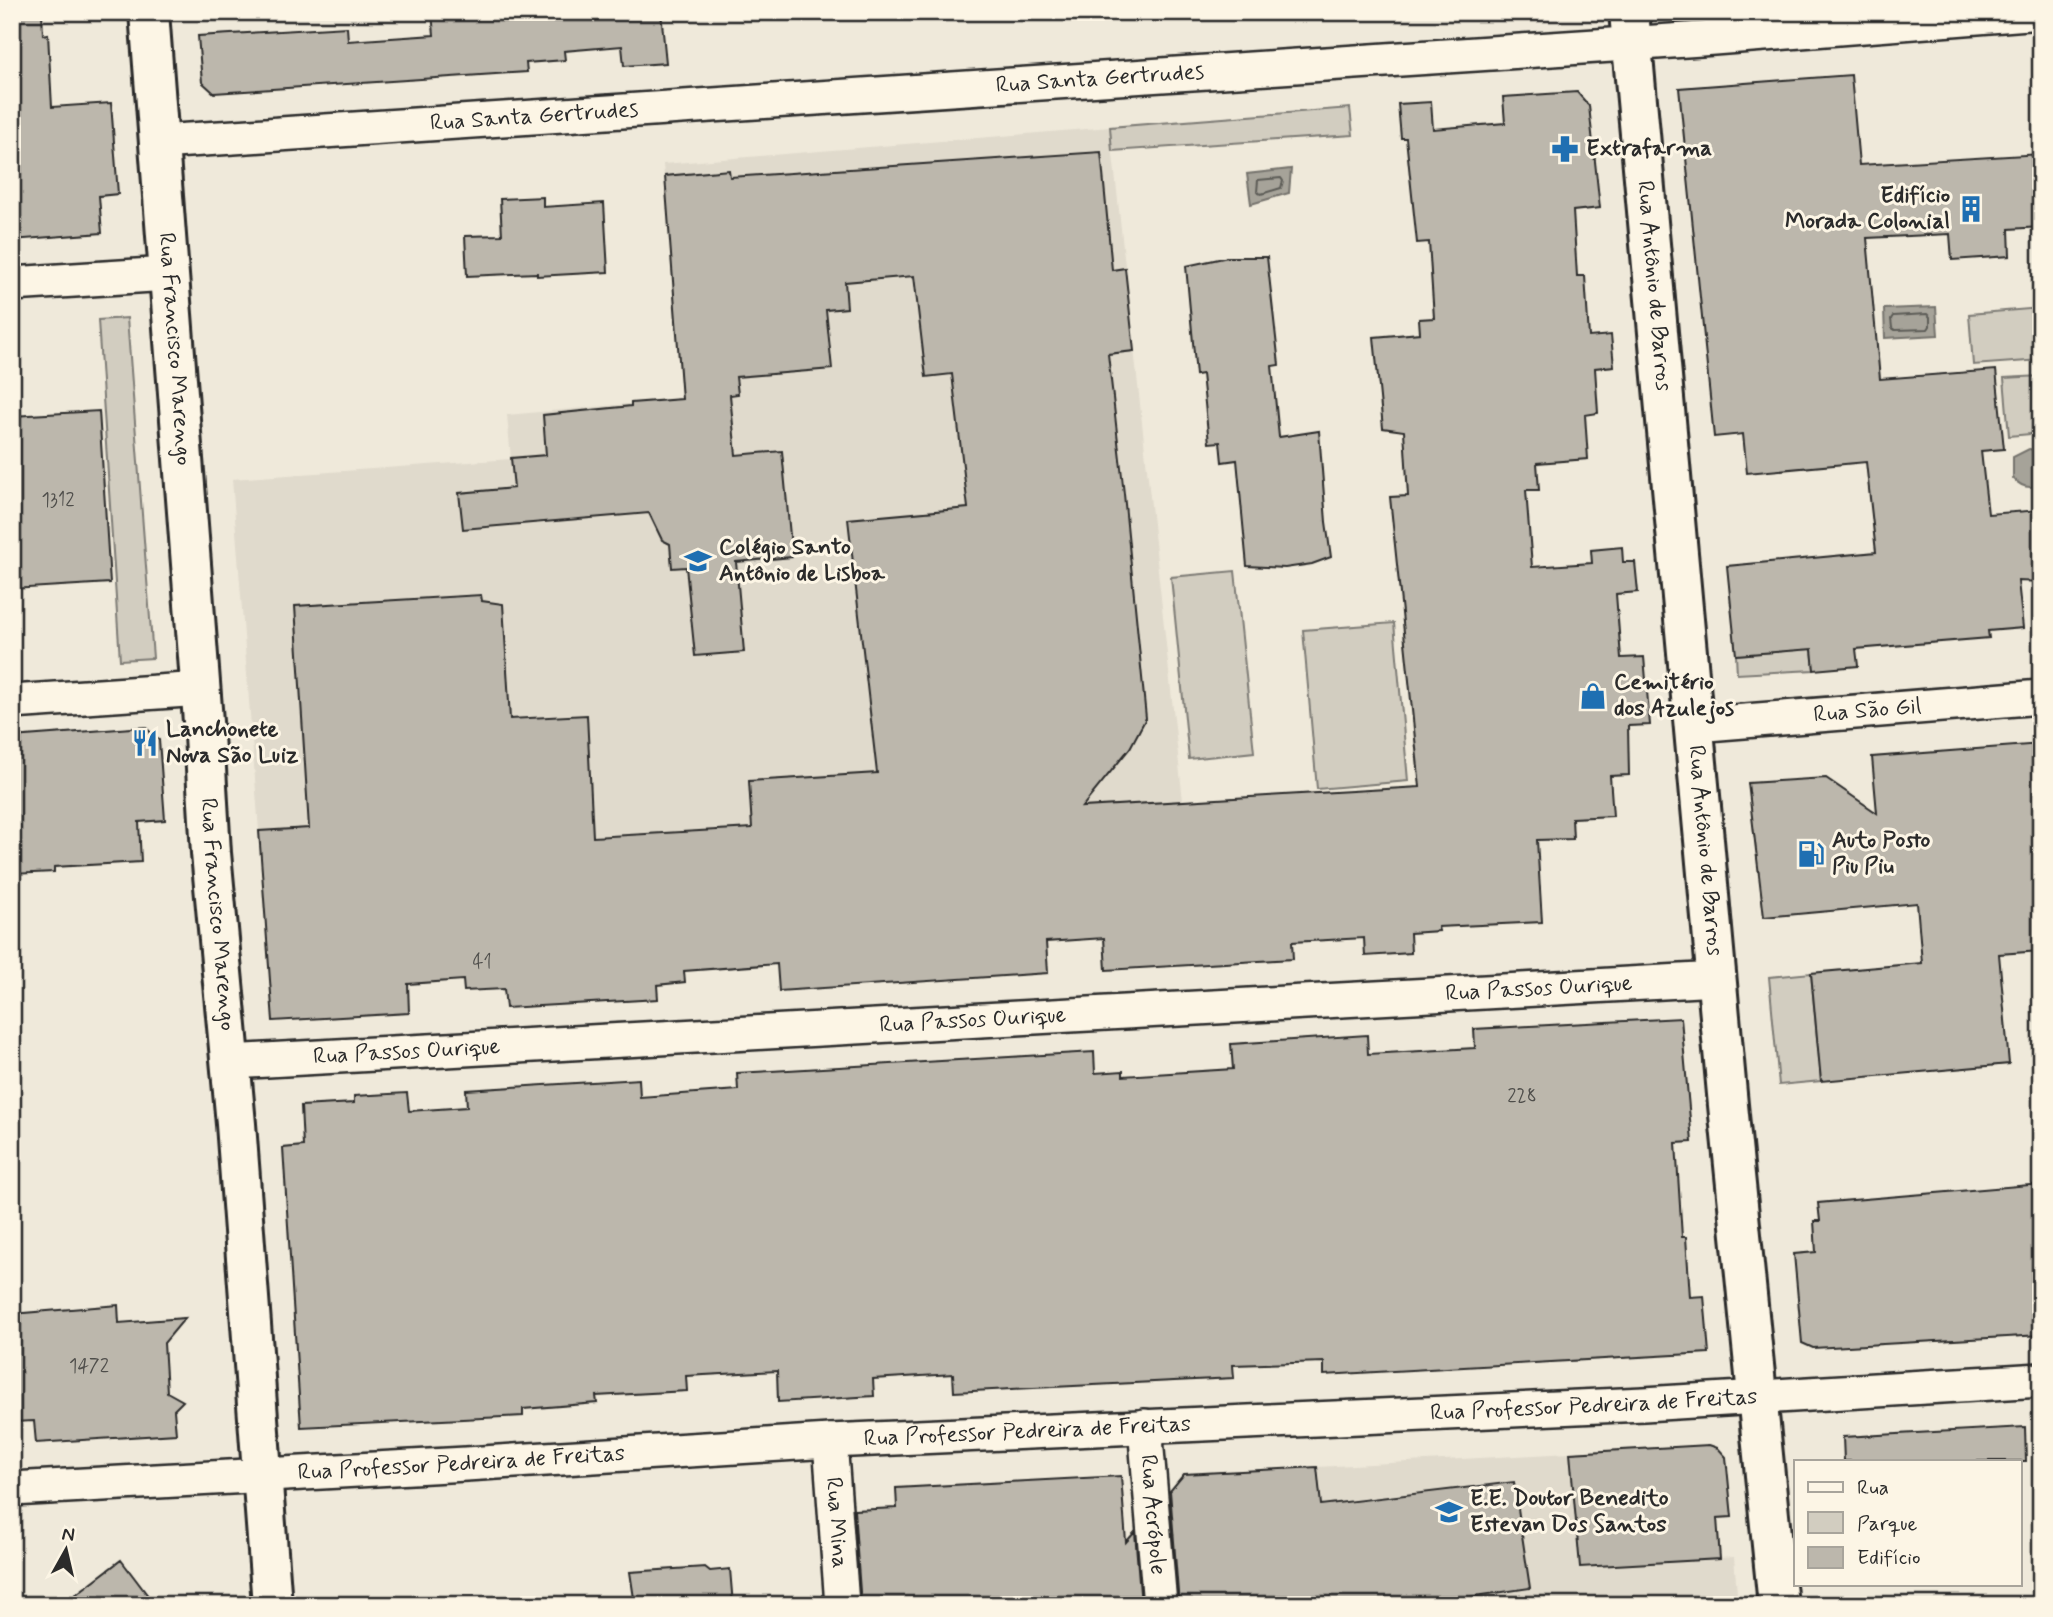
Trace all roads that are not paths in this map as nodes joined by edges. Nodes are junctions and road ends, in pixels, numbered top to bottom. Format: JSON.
{"nodes":[{"id":1,"x":149,"y":12,"type":"edge"},
{"id":2,"x":2041,"y":12,"type":"edge"},
{"id":3,"x":1630,"y":28,"type":"edge"},
{"id":4,"x":159,"y":142,"type":"junction"},
{"id":5,"x":168,"y":274,"type":"junction"},
{"id":6,"x":12,"y":284,"type":"edge"},
{"id":7,"x":201,"y":689,"type":"junction"},
{"id":8,"x":2041,"y":696,"type":"edge"},
{"id":9,"x":12,"y":702,"type":"edge"},
{"id":10,"x":1695,"y":726,"type":"junction"},
{"id":11,"x":1717,"y":979,"type":"junction"},
{"id":12,"x":230,"y":1062,"type":"junction"},
{"id":13,"x":2041,"y":1380,"type":"edge"},
{"id":14,"x":1757,"y":1397,"type":"junction"},
{"id":15,"x":1146,"y":1426,"type":"junction"},
{"id":16,"x":830,"y":1441,"type":"junction"},
{"id":17,"x":263,"y":1475,"type":"junction"},
{"id":18,"x":12,"y":1489,"type":"edge"},
{"id":19,"x":272,"y":1605,"type":"edge"},
{"id":20,"x":842,"y":1605,"type":"edge"},
{"id":21,"x":1160,"y":1605,"type":"edge"},
{"id":22,"x":1778,"y":1605,"type":"edge"}],
"edges":[{"from":1,"to":4,"type":"street","name":"Rua Francisco Marengo"},
{"from":2,"to":3,"type":"street","name":"Rua Santa Gertrudes"},
{"from":3,"to":4,"type":"street","name":"Rua Santa Gertrudes"},
{"from":3,"to":10,"type":"street","name":"Rua Antônio de Barros"},
{"from":4,"to":5,"type":"street","name":"Rua Francisco Marengo"},
{"from":5,"to":6,"type":"street"},
{"from":5,"to":7,"type":"street","name":"Rua Francisco Marengo"},
{"from":7,"to":9,"type":"street"},
{"from":7,"to":12,"type":"street","name":"Rua Francisco Marengo"},
{"from":8,"to":10,"type":"street","name":"Rua São Gil"},
{"from":10,"to":11,"type":"street","name":"Rua Antônio de Barros"},
{"from":11,"to":12,"type":"street","name":"Rua Passos Ourique"},
{"from":11,"to":14,"type":"street","name":"Rua Antônio de Barros"},
{"from":12,"to":17,"type":"street","name":"Rua Francisco Marengo"},
{"from":13,"to":14,"type":"street","name":"Rua Professor Pedreira de Freitas"},
{"from":14,"to":15,"type":"street","name":"Rua Professor Pedreira de Freitas"},
{"from":14,"to":22,"type":"street","name":"Rua Antônio de Barros"},
{"from":15,"to":16,"type":"street","name":"Rua Professor Pedreira de Freitas"},
{"from":15,"to":21,"type":"street","name":"Rua Acrópole"},
{"from":16,"to":17,"type":"street","name":"Rua Professor Pedreira de Freitas"},
{"from":16,"to":20,"type":"street","name":"Rua Mina"},
{"from":17,"to":18,"type":"street","name":"Rua Professor Pedreira de Freitas"},
{"from":17,"to":19,"type":"street","name":"Rua Francisco Marengo"}]}
